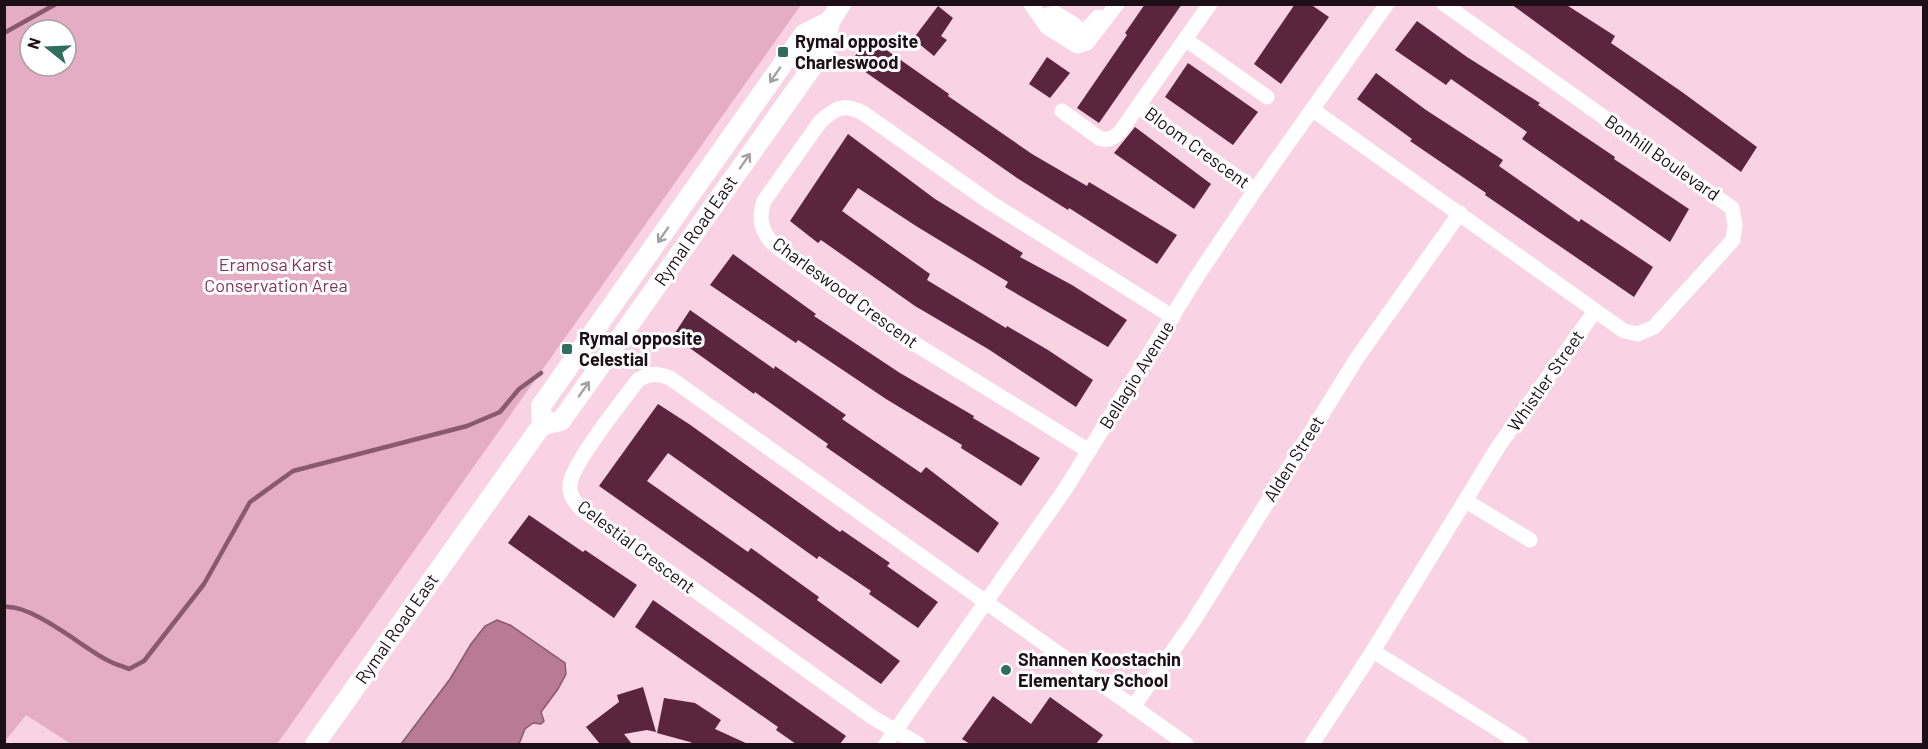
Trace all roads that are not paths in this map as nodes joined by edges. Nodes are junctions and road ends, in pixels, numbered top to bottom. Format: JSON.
{"nodes":[{"id":1,"x":1109,"y":4,"type":"edge"},
{"id":2,"x":1117,"y":4,"type":"edge"},
{"id":3,"x":1210,"y":4,"type":"edge"},
{"id":4,"x":1387,"y":4,"type":"edge"},
{"id":5,"x":1444,"y":4,"type":"edge"},
{"id":6,"x":1031,"y":5,"type":"edge"},
{"id":7,"x":836,"y":13,"type":"edge"},
{"id":8,"x":1185,"y":39,"type":"junction"},
{"id":9,"x":1267,"y":97,"type":"dead end"},
{"id":10,"x":1138,"y":106,"type":"junction"},
{"id":11,"x":1313,"y":110,"type":"junction"},
{"id":12,"x":1062,"y":111,"type":"dead end"},
{"id":13,"x":1255,"y":190,"type":"junction"},
{"id":14,"x":1460,"y":213,"type":"junction"},
{"id":15,"x":1595,"y":311,"type":"junction"},
{"id":16,"x":1173,"y":317,"type":"junction"},
{"id":17,"x":1089,"y":451,"type":"junction"},
{"id":18,"x":1466,"y":501,"type":"junction"},
{"id":19,"x":1530,"y":540,"type":"dead end"},
{"id":20,"x":986,"y":602,"type":"junction"},
{"id":21,"x":1373,"y":651,"type":"junction"},
{"id":22,"x":1133,"y":707,"type":"junction"},
{"id":23,"x":895,"y":731,"type":"junction"},
{"id":24,"x":315,"y":744,"type":"edge"},
{"id":25,"x":886,"y":744,"type":"edge"},
{"id":26,"x":918,"y":744,"type":"edge"},
{"id":27,"x":1186,"y":744,"type":"edge"},
{"id":28,"x":1312,"y":744,"type":"edge"},
{"id":29,"x":1521,"y":744,"type":"edge"}],
"edges":[{"from":1,"to":6,"type":"street"},
{"from":2,"to":6,"type":"street"},
{"from":3,"to":8,"type":"street","name":"Bloom Crescent"},
{"from":4,"to":11,"type":"street","name":"Bellagio Avenue"},
{"from":5,"to":15,"type":"street","name":"Bonhill Boulevard"},
{"from":7,"to":24,"type":"main road","name":"Rymal Road East"},
{"from":8,"to":9,"type":"street"},
{"from":8,"to":10,"type":"street","name":"Bloom Crescent"},
{"from":10,"to":12,"type":"street","name":"Bloom Crescent"},
{"from":10,"to":13,"type":"street","name":"Bloom Crescent"},
{"from":11,"to":13,"type":"street","name":"Bellagio Avenue"},
{"from":11,"to":14,"type":"street","name":"Whistler Street"},
{"from":13,"to":16,"type":"street","name":"Bellagio Avenue"},
{"from":14,"to":15,"type":"street","name":"Whistler Street"},
{"from":14,"to":22,"type":"street","name":"Alden Street"},
{"from":15,"to":18,"type":"street","name":"Whistler Street"},
{"from":16,"to":17,"type":"street","name":"Bellagio Avenue"},
{"from":16,"to":17,"type":"street","name":"Charleswood Crescent"},
{"from":17,"to":20,"type":"street","name":"Bellagio Avenue"},
{"from":18,"to":19,"type":"street"},
{"from":18,"to":21,"type":"street","name":"Whistler Street"},
{"from":20,"to":22,"type":"street"},
{"from":20,"to":23,"type":"street","name":"Bellagio Avenue"},
{"from":20,"to":23,"type":"street","name":"Celestial Crescent"},
{"from":21,"to":28,"type":"street","name":"Whistler Street"},
{"from":21,"to":29,"type":"street"},
{"from":22,"to":27,"type":"street"},
{"from":23,"to":25,"type":"street","name":"Bellagio Avenue"},
{"from":23,"to":26,"type":"street"}]}
